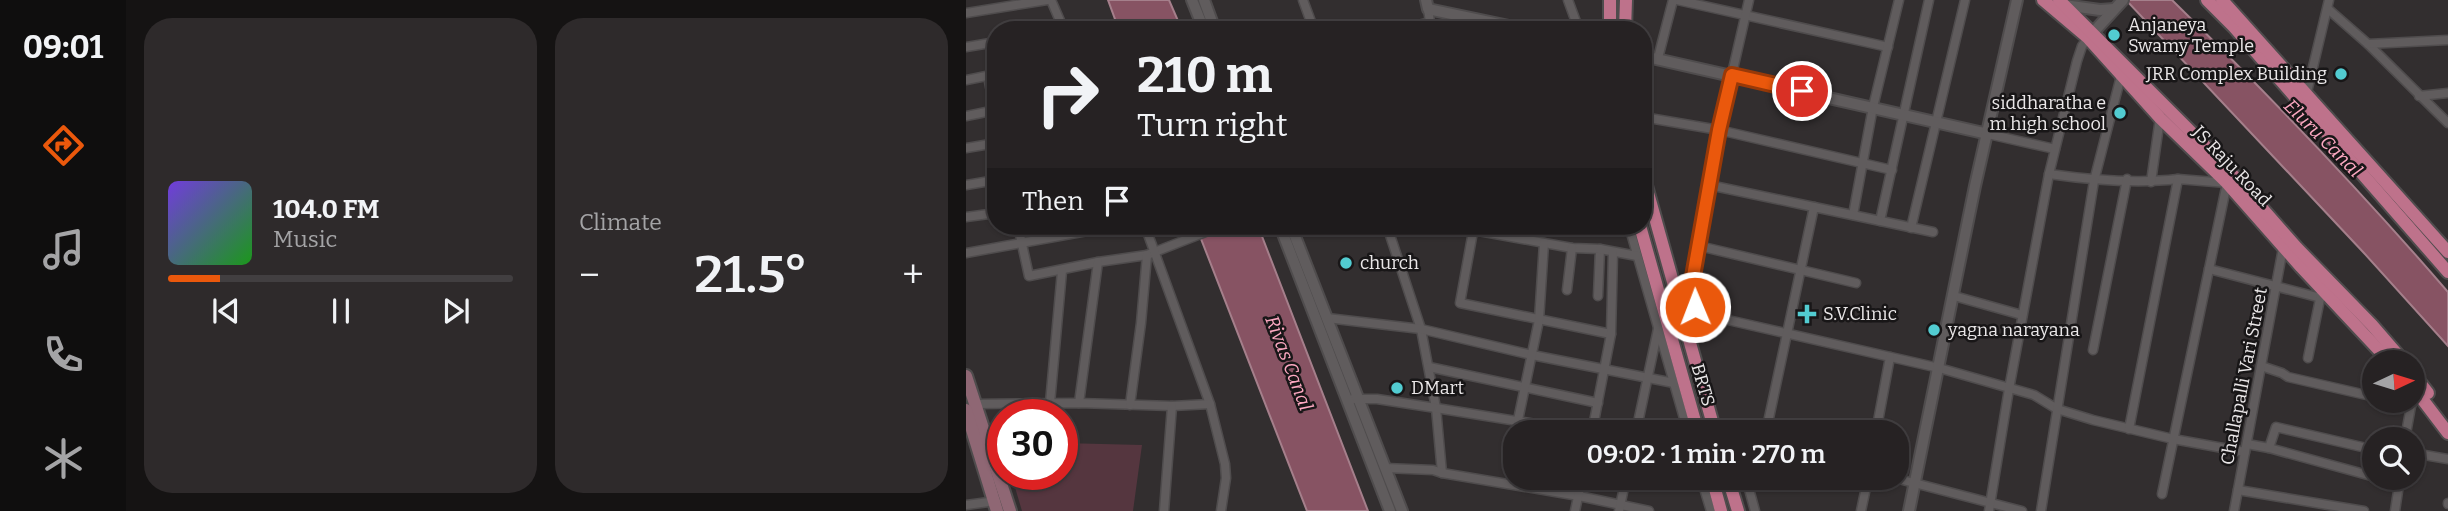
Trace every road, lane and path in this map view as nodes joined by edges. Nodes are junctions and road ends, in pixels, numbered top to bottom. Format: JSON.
{"nodes":[{"id":1,"x":1049,"y":0,"type":"edge"},
{"id":2,"x":1192,"y":0,"type":"edge"},
{"id":3,"x":1204,"y":0,"type":"edge"},
{"id":4,"x":1304,"y":0,"type":"edge"},
{"id":5,"x":1568,"y":0,"type":"edge"},
{"id":6,"x":1610,"y":0,"type":"edge"},
{"id":7,"x":1626,"y":0,"type":"edge"},
{"id":8,"x":1675,"y":0,"type":"edge"},
{"id":9,"x":1749,"y":0,"type":"edge"},
{"id":10,"x":1899,"y":0,"type":"edge"},
{"id":11,"x":1927,"y":0,"type":"edge"},
{"id":12,"x":1965,"y":0,"type":"edge"},
{"id":13,"x":2017,"y":0,"type":"edge"},
{"id":14,"x":2043,"y":0,"type":"edge"},
{"id":15,"x":2123,"y":0,"type":"edge"},
{"id":16,"x":2207,"y":0,"type":"edge"},
{"id":17,"x":2222,"y":0,"type":"edge"},
{"id":18,"x":2062,"y":2,"type":"edge"},
{"id":19,"x":1427,"y":4,"type":"edge"},
{"id":20,"x":2329,"y":4,"type":"edge"},
{"id":21,"x":2114,"y":9,"type":"junction"},
{"id":22,"x":966,"y":13,"type":"edge"},
{"id":23,"x":1745,"y":16,"type":"junction"},
{"id":24,"x":1060,"y":21,"type":"edge"},
{"id":25,"x":1200,"y":21,"type":"edge"},
{"id":26,"x":1212,"y":21,"type":"edge"},
{"id":27,"x":1311,"y":21,"type":"edge"},
{"id":28,"x":1485,"y":21,"type":"edge"},
{"id":29,"x":1576,"y":21,"type":"edge"},
{"id":30,"x":1609,"y":21,"type":"edge"},
{"id":31,"x":1625,"y":21,"type":"edge"},
{"id":32,"x":2090,"y":35,"type":"junction"},
{"id":33,"x":2448,"y":40,"type":"edge"},
{"id":34,"x":987,"y":44,"type":"edge"},
{"id":35,"x":2368,"y":44,"type":"junction"},
{"id":36,"x":966,"y":47,"type":"edge"},
{"id":37,"x":1888,"y":47,"type":"junction"},
{"id":38,"x":1652,"y":57,"type":"edge"},
{"id":39,"x":1658,"y":58,"type":"junction"},
{"id":40,"x":1732,"y":75,"type":"junction"},
{"id":41,"x":987,"y":76,"type":"edge"},
{"id":42,"x":2121,"y":76,"type":"junction"},
{"id":43,"x":966,"y":80,"type":"edge"},
{"id":44,"x":2307,"y":92,"type":"junction"},
{"id":45,"x":2448,"y":93,"type":"edge"},
{"id":46,"x":2419,"y":96,"type":"junction"},
{"id":47,"x":1873,"y":107,"type":"junction"},
{"id":48,"x":1904,"y":114,"type":"junction"},
{"id":49,"x":987,"y":115,"type":"edge"},
{"id":50,"x":966,"y":116,"type":"edge"},
{"id":51,"x":2160,"y":118,"type":"junction"},
{"id":52,"x":1652,"y":119,"type":"edge"},
{"id":53,"x":1934,"y":122,"type":"junction"},
{"id":54,"x":2448,"y":123,"type":"edge"},
{"id":55,"x":1719,"y":130,"type":"junction"},
{"id":56,"x":1987,"y":134,"type":"junction"},
{"id":57,"x":987,"y":144,"type":"edge"},
{"id":58,"x":966,"y":148,"type":"edge"},
{"id":59,"x":2055,"y":149,"type":"junction"},
{"id":60,"x":1862,"y":163,"type":"junction"},
{"id":61,"x":1892,"y":170,"type":"junction"},
{"id":62,"x":2049,"y":174,"type":"junction"},
{"id":63,"x":2127,"y":179,"type":"junction"},
{"id":64,"x":2178,"y":179,"type":"junction"},
{"id":65,"x":2094,"y":181,"type":"junction"},
{"id":66,"x":987,"y":182,"type":"edge"},
{"id":67,"x":2151,"y":182,"type":"junction"},
{"id":68,"x":2227,"y":183,"type":"junction"},
{"id":69,"x":966,"y":185,"type":"edge"},
{"id":70,"x":1709,"y":185,"type":"junction"},
{"id":71,"x":1814,"y":206,"type":"junction"},
{"id":72,"x":1652,"y":207,"type":"edge"},
{"id":73,"x":987,"y":214,"type":"edge"},
{"id":74,"x":1853,"y":215,"type":"junction"},
{"id":75,"x":966,"y":218,"type":"edge"},
{"id":76,"x":1880,"y":221,"type":"junction"},
{"id":77,"x":1911,"y":228,"type":"junction"},
{"id":78,"x":1933,"y":232,"type":"dead end"},
{"id":79,"x":1021,"y":235,"type":"edge"},
{"id":80,"x":1066,"y":235,"type":"edge"},
{"id":81,"x":1147,"y":235,"type":"edge"},
{"id":82,"x":1196,"y":235,"type":"edge"},
{"id":83,"x":1283,"y":235,"type":"edge"},
{"id":84,"x":1295,"y":235,"type":"edge"},
{"id":85,"x":1390,"y":235,"type":"edge"},
{"id":86,"x":1473,"y":235,"type":"edge"},
{"id":87,"x":1507,"y":235,"type":"edge"},
{"id":88,"x":1631,"y":235,"type":"edge"},
{"id":89,"x":1643,"y":235,"type":"edge"},
{"id":90,"x":1023,"y":243,"type":"junction"},
{"id":91,"x":1544,"y":243,"type":"junction"},
{"id":92,"x":1699,"y":246,"type":"junction"},
{"id":93,"x":2283,"y":247,"type":"junction"},
{"id":94,"x":1572,"y":248,"type":"junction"},
{"id":95,"x":1600,"y":248,"type":"junction"},
{"id":96,"x":1614,"y":252,"type":"junction"},
{"id":97,"x":2448,"y":252,"type":"edge"},
{"id":98,"x":966,"y":253,"type":"edge"},
{"id":99,"x":1151,"y":253,"type":"junction"},
{"id":100,"x":1637,"y":256,"type":"junction"},
{"id":101,"x":1098,"y":261,"type":"junction"},
{"id":102,"x":1801,"y":269,"type":"junction"},
{"id":103,"x":2209,"y":269,"type":"junction"},
{"id":104,"x":1062,"y":271,"type":"junction"},
{"id":105,"x":2448,"y":272,"type":"edge"},
{"id":106,"x":1856,"y":283,"type":"dead end"},
{"id":107,"x":2277,"y":286,"type":"junction"},
{"id":108,"x":1567,"y":290,"type":"dead end"},
{"id":109,"x":2322,"y":293,"type":"junction"},
{"id":110,"x":1598,"y":296,"type":"dead end"},
{"id":111,"x":1954,"y":296,"type":"junction"},
{"id":112,"x":2022,"y":315,"type":"junction"},
{"id":113,"x":1327,"y":318,"type":"junction"},
{"id":114,"x":1539,"y":320,"type":"junction"},
{"id":115,"x":1420,"y":328,"type":"junction"},
{"id":116,"x":1658,"y":328,"type":"junction"},
{"id":117,"x":1611,"y":334,"type":"junction"},
{"id":118,"x":1786,"y":334,"type":"junction"},
{"id":119,"x":2093,"y":350,"type":"dead end"},
{"id":120,"x":2378,"y":350,"type":"edge"},
{"id":121,"x":2394,"y":350,"type":"edge"},
{"id":122,"x":1531,"y":355,"type":"junction"},
{"id":123,"x":1891,"y":357,"type":"junction"},
{"id":124,"x":2308,"y":358,"type":"dead end"},
{"id":125,"x":2261,"y":366,"type":"junction"},
{"id":126,"x":1429,"y":367,"type":"junction"},
{"id":127,"x":1939,"y":368,"type":"junction"},
{"id":128,"x":1605,"y":370,"type":"junction"},
{"id":129,"x":966,"y":376,"type":"edge"},
{"id":130,"x":1647,"y":378,"type":"junction"},
{"id":131,"x":1674,"y":383,"type":"junction"},
{"id":132,"x":1524,"y":386,"type":"junction"},
{"id":133,"x":2009,"y":389,"type":"junction"},
{"id":134,"x":2362,"y":394,"type":"edge"},
{"id":135,"x":2426,"y":395,"type":"edge"},
{"id":136,"x":1353,"y":398,"type":"junction"},
{"id":137,"x":1050,"y":399,"type":"edge"},
{"id":138,"x":2426,"y":399,"type":"edge"},
{"id":139,"x":1598,"y":402,"type":"junction"},
{"id":140,"x":1079,"y":403,"type":"joint"},
{"id":141,"x":1210,"y":404,"type":"junction"},
{"id":142,"x":1130,"y":405,"type":"junction"},
{"id":143,"x":1172,"y":406,"type":"junction"},
{"id":144,"x":971,"y":407,"type":"edge"},
{"id":145,"x":1436,"y":408,"type":"junction"},
{"id":146,"x":2057,"y":409,"type":"junction"},
{"id":147,"x":2448,"y":419,"type":"edge"},
{"id":148,"x":1518,"y":420,"type":"joint"},
{"id":149,"x":1594,"y":420,"type":"edge"},
{"id":150,"x":1638,"y":420,"type":"edge"},
{"id":151,"x":1685,"y":420,"type":"edge"},
{"id":152,"x":1695,"y":420,"type":"edge"},
{"id":153,"x":1712,"y":420,"type":"edge"},
{"id":154,"x":1768,"y":420,"type":"edge"},
{"id":155,"x":1878,"y":420,"type":"edge"},
{"id":156,"x":2129,"y":429,"type":"junction"},
{"id":157,"x":2448,"y":433,"type":"edge"},
{"id":158,"x":2173,"y":439,"type":"junction"},
{"id":159,"x":2269,"y":447,"type":"junction"},
{"id":160,"x":2362,"y":447,"type":"edge"},
{"id":161,"x":2246,"y":448,"type":"junction"},
{"id":162,"x":2425,"y":455,"type":"edge"},
{"id":163,"x":2448,"y":459,"type":"edge"},
{"id":164,"x":1385,"y":468,"type":"junction"},
{"id":165,"x":1442,"y":473,"type":"junction"},
{"id":166,"x":2362,"y":473,"type":"edge"},
{"id":167,"x":1909,"y":482,"type":"edge"},
{"id":168,"x":1914,"y":484,"type":"junction"},
{"id":169,"x":1580,"y":490,"type":"edge"},
{"id":170,"x":1624,"y":490,"type":"edge"},
{"id":171,"x":1705,"y":490,"type":"edge"},
{"id":172,"x":1715,"y":490,"type":"edge"},
{"id":173,"x":1732,"y":490,"type":"edge"},
{"id":174,"x":1749,"y":490,"type":"edge"},
{"id":175,"x":1865,"y":490,"type":"edge"},
{"id":176,"x":2238,"y":490,"type":"junction"},
{"id":177,"x":2398,"y":490,"type":"edge"},
{"id":178,"x":2162,"y":494,"type":"dead end"},
{"id":179,"x":1579,"y":496,"type":"junction"},
{"id":180,"x":1991,"y":501,"type":"junction"},
{"id":181,"x":966,"y":505,"type":"edge"},
{"id":182,"x":1001,"y":505,"type":"edge"},
{"id":183,"x":1620,"y":508,"type":"edge"},
{"id":184,"x":1164,"y":511,"type":"edge"},
{"id":185,"x":1221,"y":511,"type":"edge"},
{"id":186,"x":1390,"y":511,"type":"edge"},
{"id":187,"x":1402,"y":511,"type":"edge"},
{"id":188,"x":1575,"y":511,"type":"edge"},
{"id":189,"x":1649,"y":511,"type":"edge"},
{"id":190,"x":1711,"y":511,"type":"edge"},
{"id":191,"x":1721,"y":511,"type":"edge"},
{"id":192,"x":1738,"y":511,"type":"edge"},
{"id":193,"x":1755,"y":511,"type":"edge"},
{"id":194,"x":1861,"y":511,"type":"edge"},
{"id":195,"x":1909,"y":511,"type":"edge"},
{"id":196,"x":1989,"y":511,"type":"edge"},
{"id":197,"x":2022,"y":511,"type":"edge"},
{"id":198,"x":2041,"y":511,"type":"edge"},
{"id":199,"x":2234,"y":511,"type":"edge"},
{"id":200,"x":2364,"y":511,"type":"edge"},
{"id":201,"x":2395,"y":511,"type":"edge"}],
"edges":[{"from":1,"to":22,"type":"street"},
{"from":1,"to":24,"type":"street"},
{"from":2,"to":25,"type":"street"},
{"from":3,"to":26,"type":"street"},
{"from":4,"to":27,"type":"street"},
{"from":5,"to":29,"type":"street"},
{"from":6,"to":30,"type":"main road"},
{"from":7,"to":31,"type":"main road"},
{"from":8,"to":23,"type":"street"},
{"from":8,"to":39,"type":"street"},
{"from":9,"to":23,"type":"street"},
{"from":10,"to":37,"type":"street"},
{"from":11,"to":48,"type":"street"},
{"from":12,"to":53,"type":"street"},
{"from":13,"to":56,"type":"street"},
{"from":14,"to":32,"type":"main road","name":"JS Raju Road"},
{"from":15,"to":21,"type":"street"},
{"from":16,"to":105,"type":"main road"},
{"from":17,"to":44,"type":"main road"},
{"from":18,"to":21,"type":"street"},
{"from":18,"to":32,"type":"main road","name":"JS Raju Road"},
{"from":19,"to":28,"type":"street"},
{"from":20,"to":35,"type":"street"},
{"from":20,"to":44,"type":"street"},
{"from":21,"to":32,"type":"street"},
{"from":23,"to":37,"type":"street"},
{"from":23,"to":40,"type":"street"},
{"from":32,"to":42,"type":"main road","name":"JS Raju Road"},
{"from":32,"to":59,"type":"street"},
{"from":32,"to":121,"type":"main road","name":"JS Raju Road"},
{"from":33,"to":35,"type":"street"},
{"from":34,"to":36,"type":"street"},
{"from":35,"to":46,"type":"street"},
{"from":37,"to":47,"type":"street"},
{"from":38,"to":39,"type":"street"},
{"from":39,"to":40,"type":"street"},
{"from":40,"to":47,"type":"street"},
{"from":40,"to":55,"type":"street"},
{"from":41,"to":43,"type":"street"},
{"from":42,"to":51,"type":"main road","name":"JS Raju Road"},
{"from":42,"to":65,"type":"street"},
{"from":44,"to":97,"type":"main road"},
{"from":45,"to":46,"type":"street"},
{"from":46,"to":54,"type":"street"},
{"from":47,"to":48,"type":"street"},
{"from":47,"to":60,"type":"street"},
{"from":48,"to":53,"type":"street"},
{"from":48,"to":61,"type":"street"},
{"from":49,"to":50,"type":"street"},
{"from":51,"to":67,"type":"street"},
{"from":51,"to":68,"type":"main road","name":"JS Raju Road"},
{"from":52,"to":55,"type":"street"},
{"from":53,"to":56,"type":"street"},
{"from":53,"to":77,"type":"street"},
{"from":55,"to":60,"type":"street"},
{"from":55,"to":70,"type":"street"},
{"from":56,"to":59,"type":"street"},
{"from":56,"to":111,"type":"street"},
{"from":57,"to":58,"type":"street"},
{"from":59,"to":62,"type":"street"},
{"from":60,"to":61,"type":"street"},
{"from":60,"to":74,"type":"street"},
{"from":61,"to":76,"type":"street"},
{"from":62,"to":65,"type":"street"},
{"from":62,"to":112,"type":"street"},
{"from":63,"to":65,"type":"street"},
{"from":63,"to":67,"type":"street"},
{"from":63,"to":119,"type":"street"},
{"from":64,"to":67,"type":"street"},
{"from":64,"to":68,"type":"street"},
{"from":64,"to":156,"type":"street"},
{"from":65,"to":146,"type":"street"},
{"from":66,"to":69,"type":"street"},
{"from":68,"to":93,"type":"main road","name":"JS Raju Road"},
{"from":68,"to":103,"type":"street"},
{"from":70,"to":71,"type":"street"},
{"from":70,"to":92,"type":"street"},
{"from":71,"to":74,"type":"street"},
{"from":71,"to":102,"type":"street"},
{"from":72,"to":153,"type":"main road"},
{"from":73,"to":75,"type":"street"},
{"from":74,"to":76,"type":"street"},
{"from":76,"to":77,"type":"street"},
{"from":77,"to":78,"type":"street"},
{"from":79,"to":90,"type":"street"},
{"from":80,"to":90,"type":"street"},
{"from":81,"to":99,"type":"street"},
{"from":82,"to":99,"type":"street"},
{"from":83,"to":136,"type":"street"},
{"from":84,"to":113,"type":"street"},
{"from":85,"to":115,"type":"street"},
{"from":86,"to":114,"type":"street"},
{"from":87,"to":91,"type":"street"},
{"from":88,"to":100,"type":"street"},
{"from":89,"to":152,"type":"main road","name":"BRTS"},
{"from":90,"to":98,"type":"street"},
{"from":90,"to":104,"type":"street"},
{"from":91,"to":94,"type":"street"},
{"from":91,"to":114,"type":"street"},
{"from":92,"to":102,"type":"street"},
{"from":92,"to":118,"type":"street"},
{"from":93,"to":107,"type":"street","name":"Challapalli Vari Street"},
{"from":93,"to":109,"type":"main road","name":"JS Raju Road"},
{"from":94,"to":95,"type":"street"},
{"from":94,"to":108,"type":"street"},
{"from":95,"to":96,"type":"street"},
{"from":95,"to":110,"type":"street"},
{"from":96,"to":100,"type":"street"},
{"from":96,"to":117,"type":"street"},
{"from":99,"to":101,"type":"street"},
{"from":99,"to":141,"type":"street"},
{"from":99,"to":142,"type":"street"},
{"from":100,"to":116,"type":"street"},
{"from":101,"to":104,"type":"street"},
{"from":101,"to":140,"type":"street"},
{"from":102,"to":106,"type":"street"},
{"from":102,"to":118,"type":"street"},
{"from":103,"to":107,"type":"street"},
{"from":103,"to":158,"type":"street"},
{"from":104,"to":137,"type":"street"},
{"from":107,"to":109,"type":"street"},
{"from":107,"to":125,"type":"street","name":"Challapalli Vari Street"},
{"from":109,"to":120,"type":"main road","name":"JS Raju Road"},
{"from":109,"to":124,"type":"street"},
{"from":111,"to":112,"type":"street"},
{"from":111,"to":127,"type":"street"},
{"from":112,"to":133,"type":"street"},
{"from":113,"to":115,"type":"street"},
{"from":113,"to":136,"type":"street"},
{"from":114,"to":117,"type":"street"},
{"from":114,"to":122,"type":"street"},
{"from":115,"to":122,"type":"street"},
{"from":115,"to":126,"type":"street"},
{"from":116,"to":130,"type":"street"},
{"from":116,"to":131,"type":"street"},
{"from":117,"to":128,"type":"street"},
{"from":118,"to":123,"type":"street"},
{"from":118,"to":154,"type":"street"},
{"from":122,"to":128,"type":"street"},
{"from":122,"to":132,"type":"street"},
{"from":123,"to":127,"type":"street"},
{"from":123,"to":155,"type":"street"},
{"from":125,"to":134,"type":"street"},
{"from":125,"to":161,"type":"street","name":"Challapalli Vari Street"},
{"from":126,"to":132,"type":"street"},
{"from":126,"to":145,"type":"street"},
{"from":127,"to":133,"type":"street"},
{"from":127,"to":168,"type":"street"},
{"from":128,"to":130,"type":"street"},
{"from":128,"to":139,"type":"street"},
{"from":129,"to":144,"type":"main road"},
{"from":130,"to":131,"type":"street"},
{"from":130,"to":150,"type":"street"},
{"from":131,"to":151,"type":"street"},
{"from":132,"to":139,"type":"street"},
{"from":132,"to":148,"type":"street"},
{"from":133,"to":146,"type":"street"},
{"from":133,"to":180,"type":"street"},
{"from":135,"to":147,"type":"main road"},
{"from":136,"to":145,"type":"street"},
{"from":136,"to":164,"type":"street"},
{"from":136,"to":186,"type":"street"},
{"from":138,"to":157,"type":"main road"},
{"from":139,"to":149,"type":"street"},
{"from":140,"to":142,"type":"street"},
{"from":141,"to":143,"type":"street"},
{"from":141,"to":185,"type":"street"},
{"from":142,"to":143,"type":"street"},
{"from":143,"to":184,"type":"street"},
{"from":144,"to":182,"type":"main road"},
{"from":145,"to":148,"type":"street"},
{"from":145,"to":165,"type":"street"},
{"from":146,"to":156,"type":"street"},
{"from":146,"to":198,"type":"street"},
{"from":156,"to":158,"type":"street"},
{"from":158,"to":161,"type":"street"},
{"from":158,"to":178,"type":"street"},
{"from":159,"to":160,"type":"street"},
{"from":159,"to":161,"type":"street"},
{"from":159,"to":166,"type":"street"},
{"from":161,"to":176,"type":"street","name":"Challapalli Vari Street"},
{"from":162,"to":163,"type":"street"},
{"from":164,"to":165,"type":"street"},
{"from":164,"to":187,"type":"street"},
{"from":165,"to":179,"type":"street"},
{"from":167,"to":168,"type":"street"},
{"from":168,"to":180,"type":"street"},
{"from":168,"to":195,"type":"street"},
{"from":169,"to":179,"type":"street"},
{"from":170,"to":183,"type":"street"},
{"from":171,"to":190,"type":"street"},
{"from":172,"to":191,"type":"main road"},
{"from":173,"to":192,"type":"main road"},
{"from":174,"to":193,"type":"street"},
{"from":175,"to":194,"type":"street"},
{"from":176,"to":199,"type":"street","name":"Challapalli Vari Street"},
{"from":176,"to":200,"type":"street"},
{"from":177,"to":201,"type":"street"},
{"from":179,"to":183,"type":"street"},
{"from":179,"to":188,"type":"street"},
{"from":180,"to":196,"type":"street"},
{"from":180,"to":197,"type":"street"},
{"from":181,"to":182,"type":"street"},
{"from":183,"to":189,"type":"street"}]}
